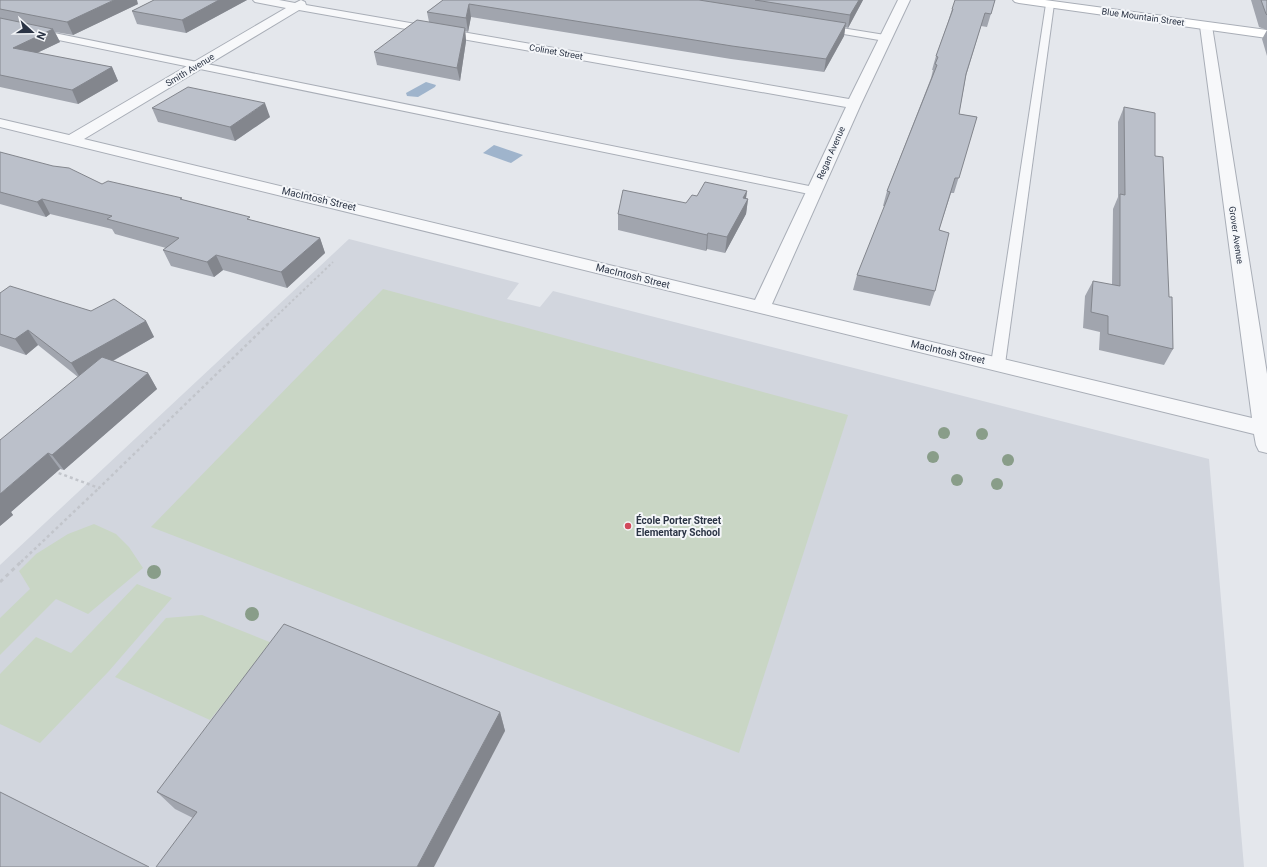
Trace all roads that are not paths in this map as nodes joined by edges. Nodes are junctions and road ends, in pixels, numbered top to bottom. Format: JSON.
{"nodes":[{"id":1,"x":259,"y":0,"type":"edge"},
{"id":2,"x":904,"y":0,"type":"edge"},
{"id":3,"x":1019,"y":0,"type":"edge"},
{"id":4,"x":302,"y":3,"type":"edge"},
{"id":5,"x":1050,"y":4,"type":"junction"},
{"id":6,"x":0,"y":25,"type":"edge"},
{"id":7,"x":1206,"y":26,"type":"junction"},
{"id":8,"x":816,"y":27,"type":"edge"},
{"id":9,"x":1267,"y":34,"type":"edge"},
{"id":10,"x":885,"y":38,"type":"junction"},
{"id":11,"x":198,"y":65,"type":"junction"},
{"id":12,"x":854,"y":104,"type":"junction"},
{"id":13,"x":0,"y":123,"type":"edge"},
{"id":14,"x":72,"y":140,"type":"junction"},
{"id":15,"x":814,"y":191,"type":"junction"},
{"id":16,"x":761,"y":308,"type":"junction"},
{"id":17,"x":998,"y":364,"type":"junction"},
{"id":18,"x":1266,"y":434,"type":"edge"}],
"edges":[{"from":1,"to":4,"type":"street","name":"Colinet Street"},
{"from":2,"to":10,"type":"street","name":"Regan Avenue"},
{"from":3,"to":5,"type":"main road","name":"Blue Mountain Street"},
{"from":4,"to":11,"type":"street","name":"Smith Avenue"},
{"from":4,"to":12,"type":"street","name":"Colinet Street"},
{"from":5,"to":7,"type":"main road","name":"Blue Mountain Street"},
{"from":5,"to":17,"type":"lane"},
{"from":6,"to":11,"type":"lane"},
{"from":7,"to":9,"type":"main road","name":"Blue Mountain Street"},
{"from":7,"to":18,"type":"street","name":"Grover Avenue"},
{"from":8,"to":10,"type":"lane"},
{"from":10,"to":12,"type":"street","name":"Regan Avenue"},
{"from":11,"to":14,"type":"street","name":"Smith Avenue"},
{"from":11,"to":15,"type":"lane"},
{"from":12,"to":15,"type":"street","name":"Regan Avenue"},
{"from":13,"to":14,"type":"street","name":"MacIntosh Street"},
{"from":14,"to":16,"type":"street","name":"MacIntosh Street"},
{"from":15,"to":16,"type":"street","name":"Regan Avenue"},
{"from":16,"to":17,"type":"street","name":"MacIntosh Street"},
{"from":17,"to":18,"type":"street","name":"MacIntosh Street"}]}
